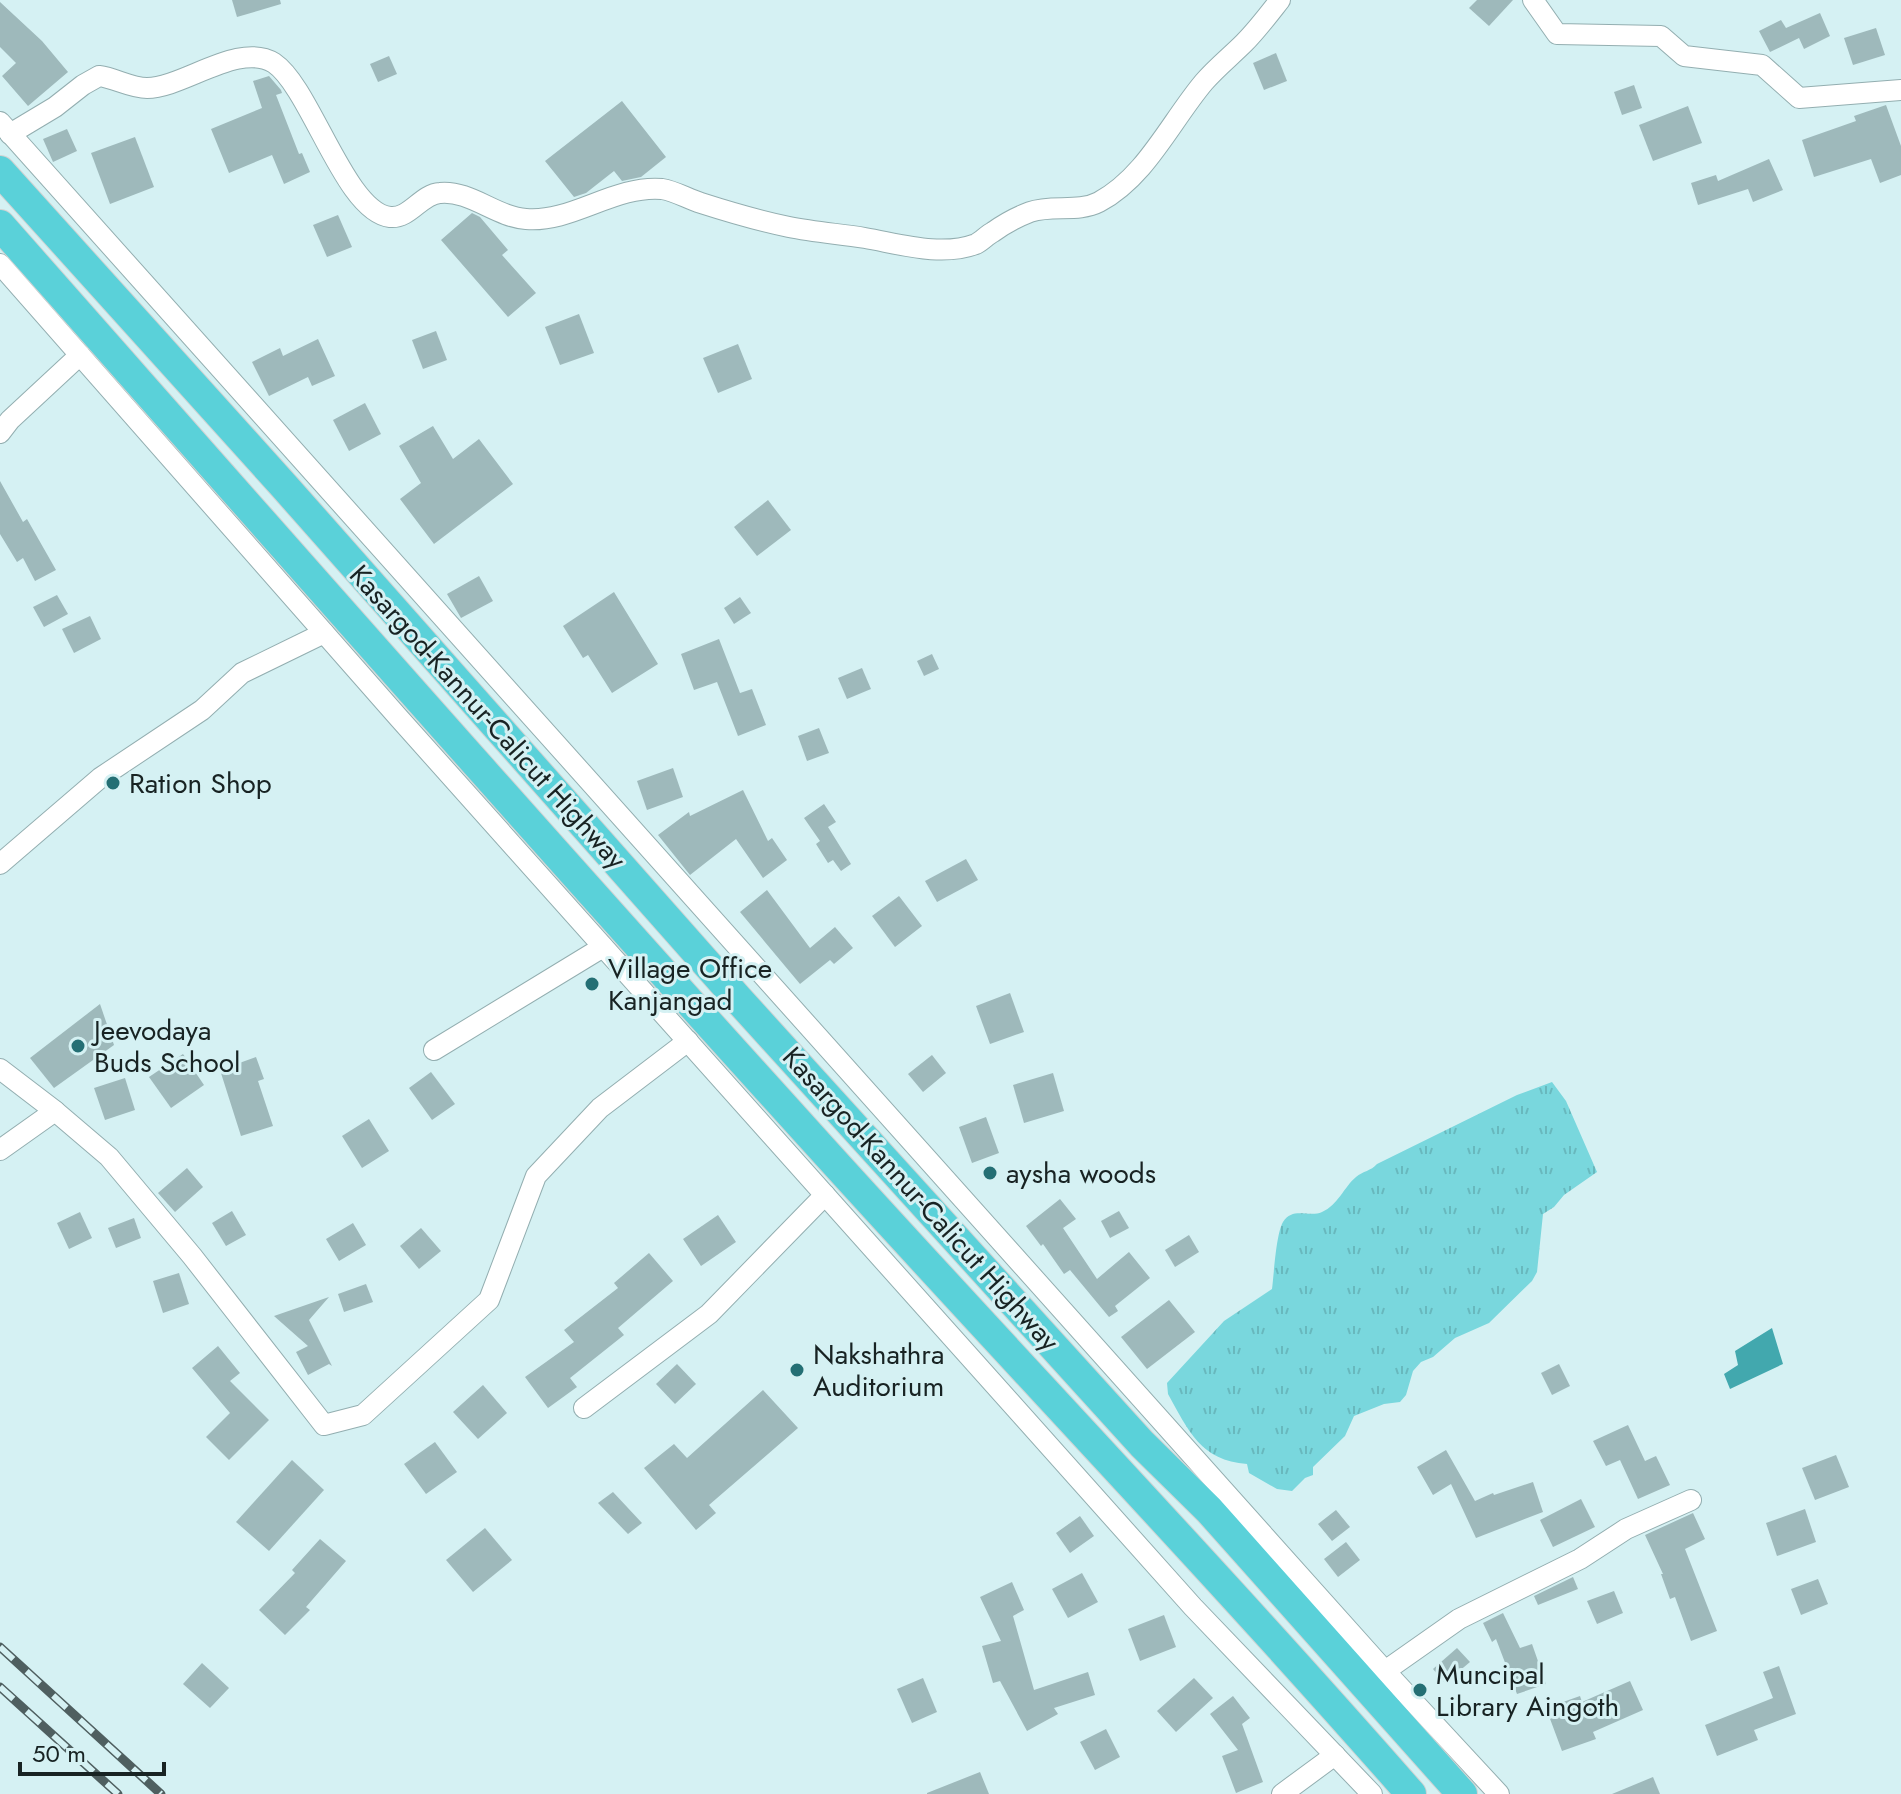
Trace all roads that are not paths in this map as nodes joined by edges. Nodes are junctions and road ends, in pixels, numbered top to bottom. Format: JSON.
{"nodes":[{"id":1,"x":1280,"y":0,"type":"edge"},
{"id":2,"x":1533,"y":0,"type":"edge"},
{"id":3,"x":1901,"y":90,"type":"edge"},
{"id":4,"x":5,"y":128,"type":"edge"},
{"id":5,"x":0,"y":171,"type":"edge"},
{"id":6,"x":0,"y":225,"type":"edge"},
{"id":7,"x":0,"y":264,"type":"edge"},
{"id":8,"x":80,"y":355,"type":"junction"},
{"id":9,"x":0,"y":433,"type":"edge"},
{"id":10,"x":324,"y":633,"type":"junction"},
{"id":11,"x":0,"y":864,"type":"edge"},
{"id":12,"x":603,"y":947,"type":"junction"},
{"id":13,"x":688,"y":1041,"type":"junction"},
{"id":14,"x":434,"y":1050,"type":"dead end"},
{"id":15,"x":0,"y":1069,"type":"edge"},
{"id":16,"x":55,"y":1111,"type":"junction"},
{"id":17,"x":0,"y":1150,"type":"edge"},
{"id":18,"x":825,"y":1195,"type":"junction"},
{"id":19,"x":584,"y":1408,"type":"dead end"},
{"id":20,"x":1691,"y":1500,"type":"dead end"},
{"id":21,"x":1385,"y":1671,"type":"junction"},
{"id":22,"x":1335,"y":1755,"type":"junction"},
{"id":23,"x":1282,"y":1794,"type":"edge"},
{"id":24,"x":1372,"y":1794,"type":"edge"},
{"id":25,"x":1411,"y":1794,"type":"edge"},
{"id":26,"x":1462,"y":1794,"type":"edge"},
{"id":27,"x":1499,"y":1794,"type":"edge"}],
"edges":[{"from":1,"to":4,"type":"street"},
{"from":2,"to":3,"type":"street"},
{"from":4,"to":21,"type":"street"},
{"from":5,"to":26,"type":"highway","name":"Kasargod-Kannur-Calicut Highway"},
{"from":6,"to":25,"type":"highway","name":"Kasargod-Kannur-Calicut Highway"},
{"from":7,"to":8,"type":"street"},
{"from":8,"to":9,"type":"street"},
{"from":8,"to":10,"type":"street"},
{"from":10,"to":11,"type":"street"},
{"from":10,"to":12,"type":"street"},
{"from":12,"to":13,"type":"street"},
{"from":12,"to":14,"type":"street"},
{"from":13,"to":16,"type":"street"},
{"from":13,"to":18,"type":"street"},
{"from":15,"to":16,"type":"street"},
{"from":16,"to":17,"type":"street"},
{"from":18,"to":19,"type":"street"},
{"from":18,"to":22,"type":"street"},
{"from":20,"to":21,"type":"street"},
{"from":21,"to":27,"type":"street"},
{"from":22,"to":23,"type":"street"},
{"from":22,"to":24,"type":"street"}]}
